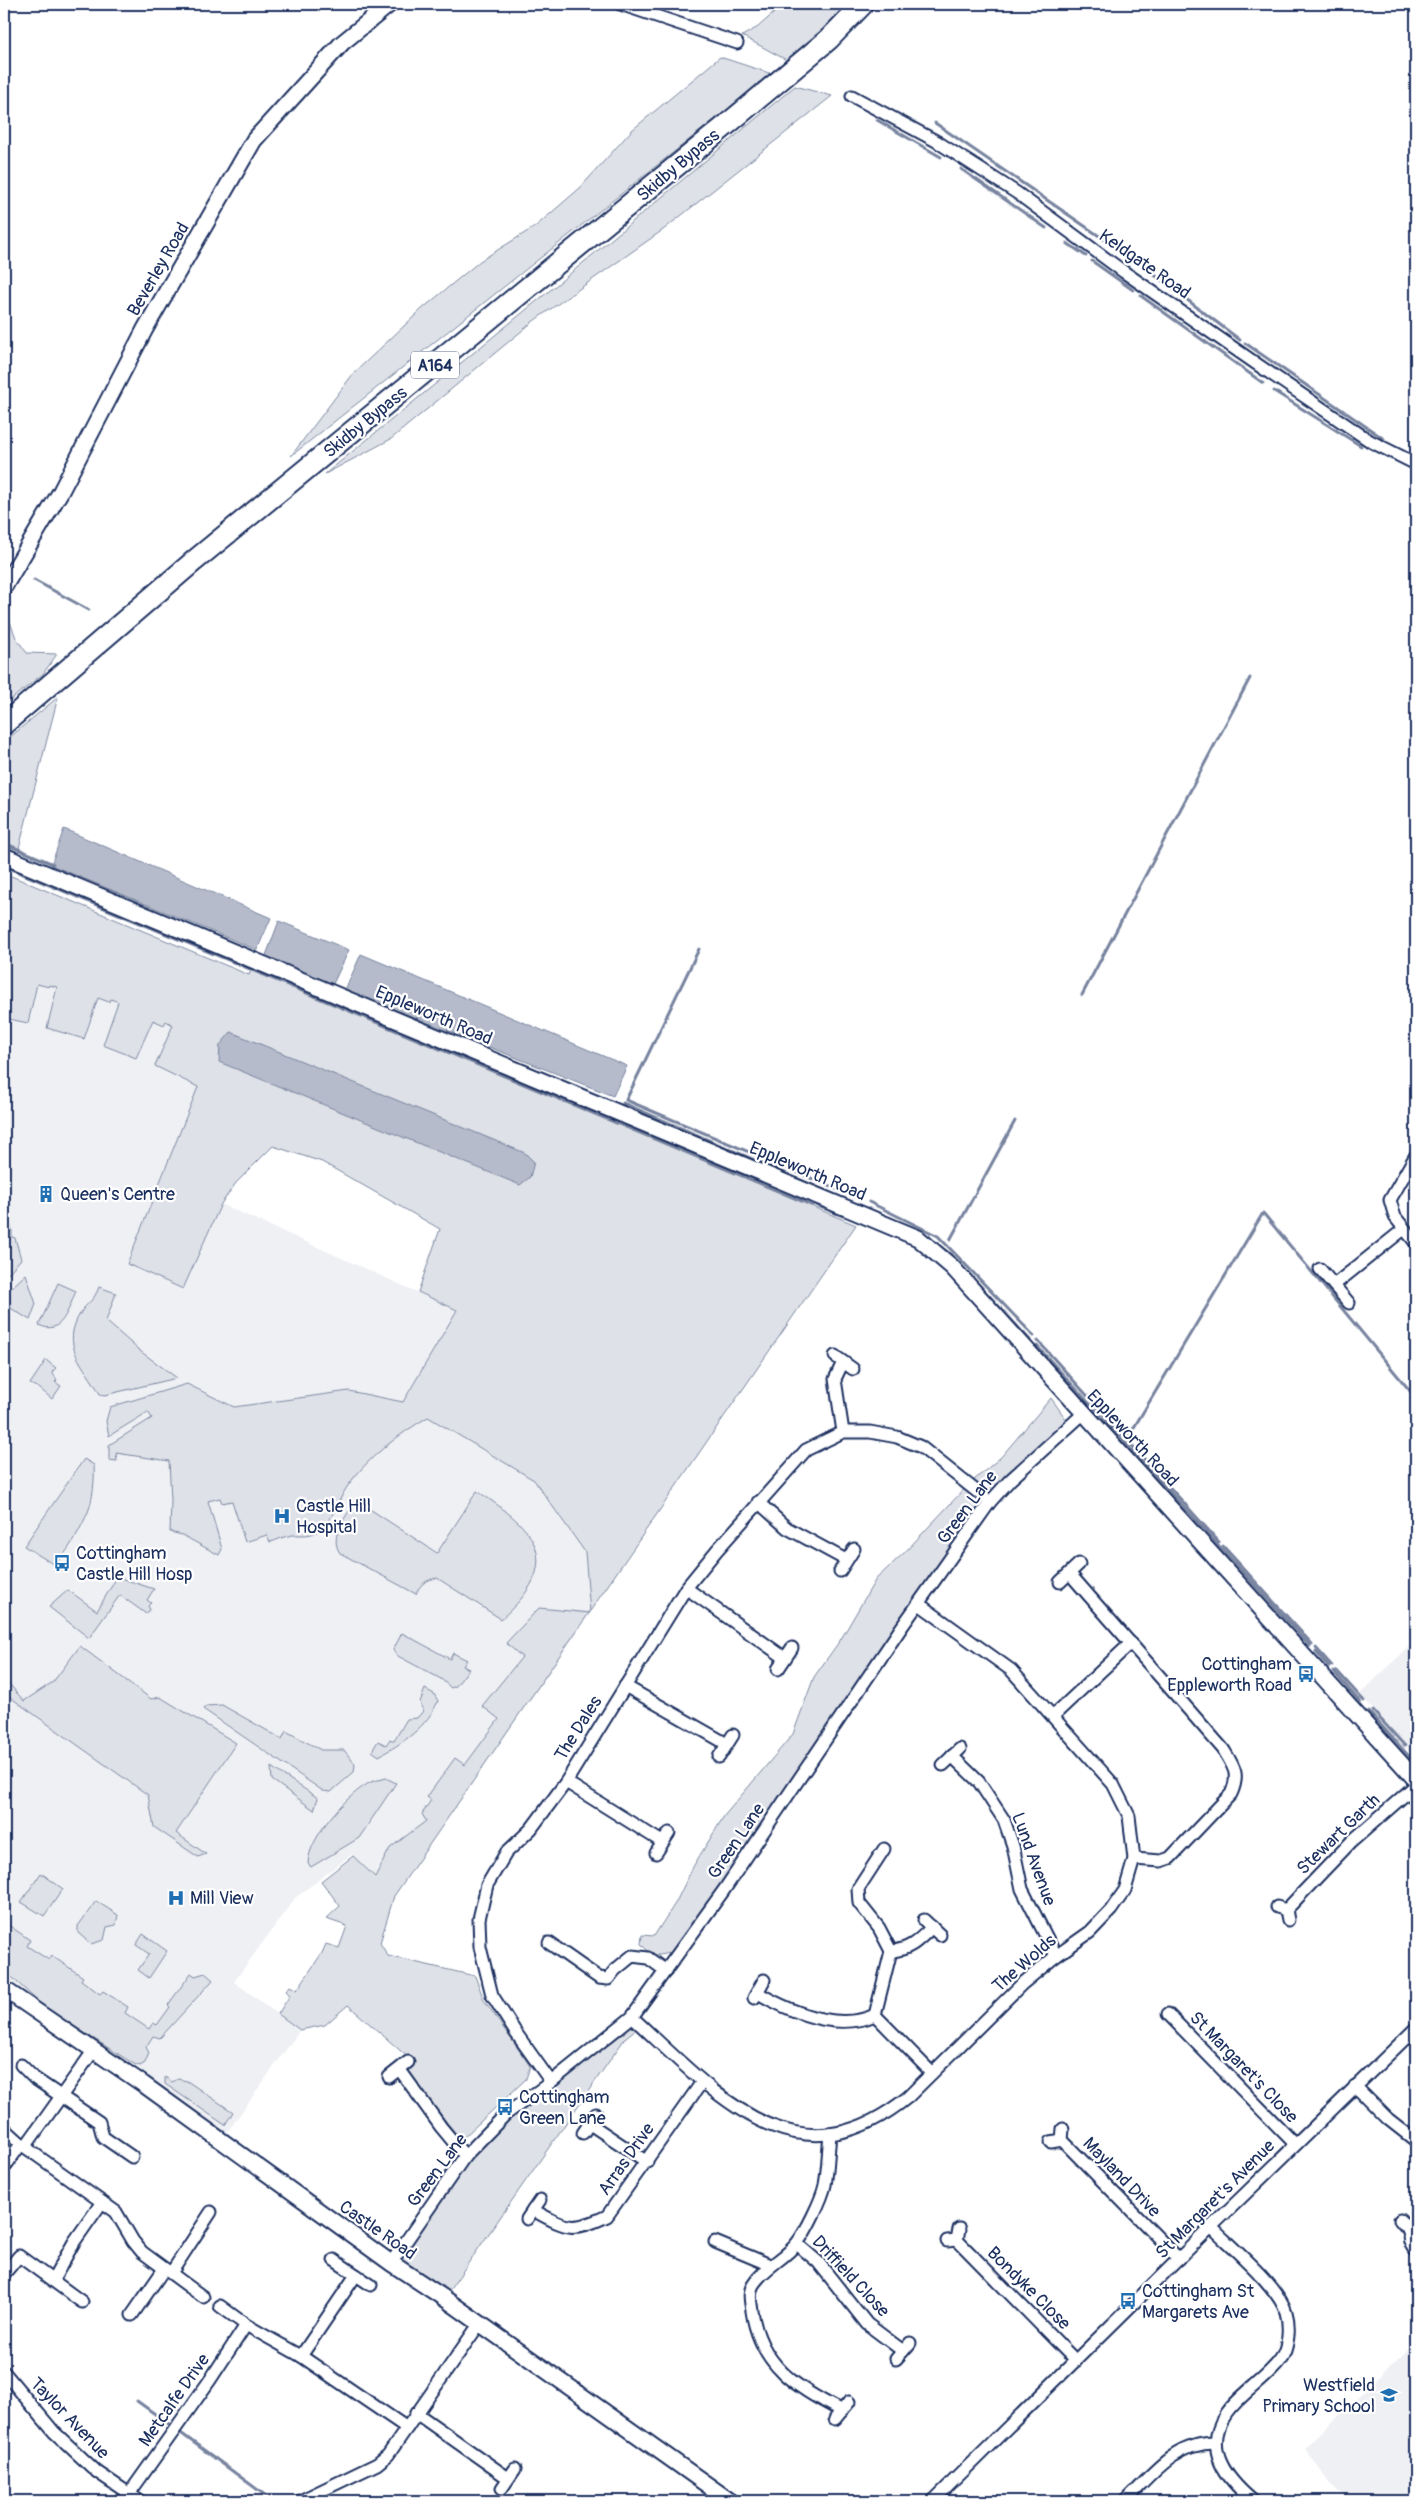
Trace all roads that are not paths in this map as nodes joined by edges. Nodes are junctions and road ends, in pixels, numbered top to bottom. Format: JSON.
{"nodes":[{"id":1,"x":390,"y":4,"type":"edge"},
{"id":2,"x":620,"y":4,"type":"edge"},
{"id":3,"x":863,"y":4,"type":"edge"},
{"id":4,"x":737,"y":43,"type":"dead end"},
{"id":5,"x":852,"y":96,"type":"dead end"},
{"id":6,"x":1416,"y":464,"type":"edge"},
{"id":7,"x":4,"y":587,"type":"edge"},
{"id":8,"x":4,"y":724,"type":"edge"},
{"id":9,"x":4,"y":856,"type":"edge"},
{"id":10,"x":1416,"y":1155,"type":"edge"},
{"id":11,"x":1404,"y":1228,"type":"junction"},
{"id":12,"x":1416,"y":1243,"type":"edge"},
{"id":13,"x":1320,"y":1269,"type":"dead end"},
{"id":14,"x":1334,"y":1285,"type":"junction"},
{"id":15,"x":1349,"y":1303,"type":"dead end"},
{"id":16,"x":844,"y":1362,"type":"dead end"},
{"id":17,"x":1084,"y":1413,"type":"junction"},
{"id":18,"x":843,"y":1432,"type":"junction"},
{"id":19,"x":758,"y":1502,"type":"junction"},
{"id":20,"x":990,"y":1502,"type":"junction"},
{"id":21,"x":854,"y":1549,"type":"dead end"},
{"id":22,"x":846,"y":1560,"type":"junction"},
{"id":23,"x":1079,"y":1564,"type":"dead end"},
{"id":24,"x":840,"y":1571,"type":"dead end"},
{"id":25,"x":1070,"y":1574,"type":"junction"},
{"id":26,"x":1060,"y":1582,"type":"dead end"},
{"id":27,"x":686,"y":1588,"type":"junction"},
{"id":28,"x":919,"y":1604,"type":"junction"},
{"id":29,"x":1131,"y":1643,"type":"junction"},
{"id":30,"x":792,"y":1648,"type":"dead end"},
{"id":31,"x":785,"y":1658,"type":"junction"},
{"id":32,"x":778,"y":1669,"type":"dead end"},
{"id":33,"x":625,"y":1686,"type":"junction"},
{"id":34,"x":1053,"y":1716,"type":"junction"},
{"id":35,"x":719,"y":1757,"type":"dead end"},
{"id":36,"x":943,"y":1766,"type":"dead end"},
{"id":37,"x":1416,"y":1780,"type":"edge"},
{"id":38,"x":566,"y":1782,"type":"junction"},
{"id":39,"x":1416,"y":1785,"type":"edge"},
{"id":40,"x":656,"y":1853,"type":"dead end"},
{"id":41,"x":877,"y":1853,"type":"dead end"},
{"id":42,"x":1134,"y":1859,"type":"junction"},
{"id":43,"x":1284,"y":1913,"type":"dead end"},
{"id":44,"x":932,"y":1927,"type":"dead end"},
{"id":45,"x":549,"y":1943,"type":"dead end"},
{"id":46,"x":891,"y":1951,"type":"junction"},
{"id":47,"x":1056,"y":1956,"type":"junction"},
{"id":48,"x":666,"y":1971,"type":"junction"},
{"id":49,"x":764,"y":1980,"type":"dead end"},
{"id":50,"x":4,"y":1989,"type":"edge"},
{"id":51,"x":1168,"y":2014,"type":"dead end"},
{"id":52,"x":875,"y":2015,"type":"junction"},
{"id":53,"x":632,"y":2017,"type":"junction"},
{"id":54,"x":1416,"y":2028,"type":"edge"},
{"id":55,"x":94,"y":2050,"type":"junction"},
{"id":56,"x":21,"y":2065,"type":"dead end"},
{"id":57,"x":932,"y":2073,"type":"junction"},
{"id":58,"x":389,"y":2077,"type":"dead end"},
{"id":59,"x":551,"y":2082,"type":"junction"},
{"id":60,"x":702,"y":2082,"type":"junction"},
{"id":61,"x":1355,"y":2086,"type":"junction"},
{"id":62,"x":61,"y":2096,"type":"junction"},
{"id":63,"x":590,"y":2123,"type":"dead end"},
{"id":64,"x":4,"y":2130,"type":"edge"},
{"id":65,"x":830,"y":2136,"type":"junction"},
{"id":66,"x":1058,"y":2137,"type":"dead end"},
{"id":67,"x":1416,"y":2141,"type":"edge"},
{"id":68,"x":1296,"y":2144,"type":"junction"},
{"id":69,"x":23,"y":2146,"type":"junction"},
{"id":70,"x":465,"y":2156,"type":"junction"},
{"id":71,"x":132,"y":2157,"type":"dead end"},
{"id":72,"x":647,"y":2162,"type":"junction"},
{"id":73,"x":4,"y":2168,"type":"edge"},
{"id":74,"x":540,"y":2200,"type":"dead end"},
{"id":75,"x":102,"y":2202,"type":"junction"},
{"id":76,"x":211,"y":2212,"type":"dead end"},
{"id":77,"x":1400,"y":2220,"type":"dead end"},
{"id":78,"x":1211,"y":2226,"type":"junction"},
{"id":79,"x":1413,"y":2228,"type":"edge"},
{"id":80,"x":954,"y":2236,"type":"dead end"},
{"id":81,"x":715,"y":2242,"type":"dead end"},
{"id":82,"x":797,"y":2244,"type":"junction"},
{"id":83,"x":1416,"y":2251,"type":"edge"},
{"id":84,"x":1179,"y":2259,"type":"junction"},
{"id":85,"x":334,"y":2260,"type":"dead end"},
{"id":86,"x":391,"y":2263,"type":"junction"},
{"id":87,"x":770,"y":2265,"type":"junction"},
{"id":88,"x":168,"y":2271,"type":"junction"},
{"id":89,"x":4,"y":2274,"type":"edge"},
{"id":90,"x":356,"y":2275,"type":"junction"},
{"id":91,"x":53,"y":2280,"type":"junction"},
{"id":92,"x":371,"y":2284,"type":"dead end"},
{"id":93,"x":203,"y":2297,"type":"dead end"},
{"id":94,"x":82,"y":2302,"type":"dead end"},
{"id":95,"x":220,"y":2306,"type":"dead end"},
{"id":96,"x":132,"y":2315,"type":"dead end"},
{"id":97,"x":480,"y":2323,"type":"junction"},
{"id":98,"x":246,"y":2325,"type":"junction"},
{"id":99,"x":903,"y":2351,"type":"dead end"},
{"id":100,"x":301,"y":2356,"type":"junction"},
{"id":101,"x":1076,"y":2361,"type":"junction"},
{"id":102,"x":4,"y":2372,"type":"edge"},
{"id":103,"x":850,"y":2402,"type":"dead end"},
{"id":104,"x":416,"y":2413,"type":"junction"},
{"id":105,"x":407,"y":2428,"type":"junction"},
{"id":106,"x":1215,"y":2443,"type":"junction"},
{"id":107,"x":508,"y":2478,"type":"dead end"},
{"id":108,"x":129,"y":2494,"type":"junction"},
{"id":109,"x":140,"y":2501,"type":"edge"},
{"id":110,"x":300,"y":2501,"type":"edge"},
{"id":111,"x":730,"y":2501,"type":"edge"},
{"id":112,"x":933,"y":2501,"type":"edge"},
{"id":113,"x":1125,"y":2501,"type":"edge"},
{"id":114,"x":1254,"y":2501,"type":"edge"}],
"edges":[{"from":1,"to":7,"type":"street","name":"Beverley Road"},
{"from":2,"to":4,"type":"street"},
{"from":3,"to":8,"type":"highway","name":"Skidby Bypass","number":"A164"},
{"from":5,"to":6,"type":"street","name":"Keldgate Road"},
{"from":9,"to":17,"type":"street","name":"Eppleworth Road"},
{"from":10,"to":11,"type":"street"},
{"from":11,"to":12,"type":"street"},
{"from":11,"to":14,"type":"street"},
{"from":13,"to":14,"type":"street"},
{"from":14,"to":15,"type":"street"},
{"from":16,"to":18,"type":"street"},
{"from":17,"to":20,"type":"street","name":"Green Lane"},
{"from":17,"to":37,"type":"street","name":"Eppleworth Road"},
{"from":18,"to":19,"type":"street","name":"The Dales"},
{"from":18,"to":20,"type":"street","name":"The Dales"},
{"from":19,"to":22,"type":"street"},
{"from":19,"to":27,"type":"street","name":"The Dales"},
{"from":20,"to":28,"type":"street","name":"Green Lane"},
{"from":21,"to":22,"type":"street"},
{"from":22,"to":24,"type":"street"},
{"from":23,"to":25,"type":"street"},
{"from":25,"to":26,"type":"street"},
{"from":25,"to":29,"type":"street"},
{"from":27,"to":31,"type":"street"},
{"from":27,"to":33,"type":"street","name":"The Dales"},
{"from":28,"to":34,"type":"street","name":"The Wolds"},
{"from":28,"to":48,"type":"street","name":"Green Lane"},
{"from":29,"to":34,"type":"street"},
{"from":29,"to":42,"type":"street"},
{"from":30,"to":31,"type":"street"},
{"from":31,"to":32,"type":"street"},
{"from":33,"to":35,"type":"street"},
{"from":33,"to":38,"type":"street","name":"The Dales"},
{"from":34,"to":42,"type":"street","name":"The Wolds"},
{"from":36,"to":47,"type":"street","name":"Lund Avenue"},
{"from":38,"to":40,"type":"street"},
{"from":38,"to":59,"type":"street","name":"The Dales"},
{"from":39,"to":43,"type":"street","name":"Stewart Garth"},
{"from":41,"to":46,"type":"street"},
{"from":42,"to":47,"type":"street","name":"The Wolds"},
{"from":44,"to":46,"type":"street"},
{"from":45,"to":48,"type":"street"},
{"from":46,"to":52,"type":"street"},
{"from":47,"to":57,"type":"street","name":"The Wolds"},
{"from":48,"to":53,"type":"street","name":"Green Lane"},
{"from":49,"to":52,"type":"street"},
{"from":50,"to":55,"type":"street","name":"Castle Road"},
{"from":51,"to":68,"type":"street","name":"St Margaret's Close"},
{"from":52,"to":57,"type":"street"},
{"from":53,"to":59,"type":"street","name":"Green Lane"},
{"from":53,"to":60,"type":"street","name":"The Wolds"},
{"from":54,"to":61,"type":"street","name":"St Margaret's Avenue"},
{"from":55,"to":62,"type":"street"},
{"from":55,"to":86,"type":"street","name":"Castle Road"},
{"from":56,"to":62,"type":"street"},
{"from":57,"to":65,"type":"street","name":"The Wolds"},
{"from":58,"to":70,"type":"street"},
{"from":59,"to":70,"type":"street","name":"Green Lane"},
{"from":60,"to":65,"type":"street","name":"The Wolds"},
{"from":60,"to":72,"type":"street","name":"Arras Drive"},
{"from":61,"to":67,"type":"street"},
{"from":61,"to":68,"type":"street","name":"St Margaret's Avenue"},
{"from":62,"to":69,"type":"street"},
{"from":62,"to":71,"type":"street"},
{"from":63,"to":72,"type":"street"},
{"from":64,"to":69,"type":"street"},
{"from":65,"to":82,"type":"street"},
{"from":66,"to":84,"type":"street","name":"Mayland Drive"},
{"from":68,"to":78,"type":"street","name":"St Margaret's Avenue"},
{"from":69,"to":73,"type":"street"},
{"from":69,"to":75,"type":"street"},
{"from":70,"to":86,"type":"street","name":"Green Lane"},
{"from":72,"to":74,"type":"street","name":"Arras Drive"},
{"from":75,"to":88,"type":"street"},
{"from":75,"to":91,"type":"street"},
{"from":76,"to":88,"type":"street"},
{"from":77,"to":79,"type":"street"},
{"from":78,"to":84,"type":"street","name":"St Margaret's Avenue"},
{"from":78,"to":106,"type":"street"},
{"from":79,"to":83,"type":"street"},
{"from":80,"to":101,"type":"street","name":"Bondyke Close"},
{"from":81,"to":87,"type":"street"},
{"from":82,"to":87,"type":"street"},
{"from":82,"to":99,"type":"street","name":"Driffield Close"},
{"from":84,"to":101,"type":"street","name":"St Margaret's Avenue"},
{"from":85,"to":90,"type":"street"},
{"from":86,"to":97,"type":"street","name":"Castle Road"},
{"from":87,"to":103,"type":"street"},
{"from":88,"to":93,"type":"street"},
{"from":88,"to":96,"type":"street"},
{"from":89,"to":91,"type":"street"},
{"from":90,"to":92,"type":"street"},
{"from":90,"to":100,"type":"street"},
{"from":91,"to":94,"type":"street"},
{"from":95,"to":98,"type":"street"},
{"from":97,"to":104,"type":"street"},
{"from":97,"to":111,"type":"street","name":"Castle Road"},
{"from":98,"to":100,"type":"street"},
{"from":98,"to":108,"type":"street","name":"Metcalfe Drive"},
{"from":100,"to":105,"type":"street"},
{"from":101,"to":112,"type":"street","name":"St Margaret's Avenue"},
{"from":102,"to":108,"type":"street","name":"Taylor Avenue"},
{"from":104,"to":105,"type":"street"},
{"from":104,"to":107,"type":"street"},
{"from":105,"to":110,"type":"street"},
{"from":106,"to":113,"type":"street"},
{"from":106,"to":114,"type":"street"},
{"from":108,"to":109,"type":"street","name":"Taylor Avenue"}]}
